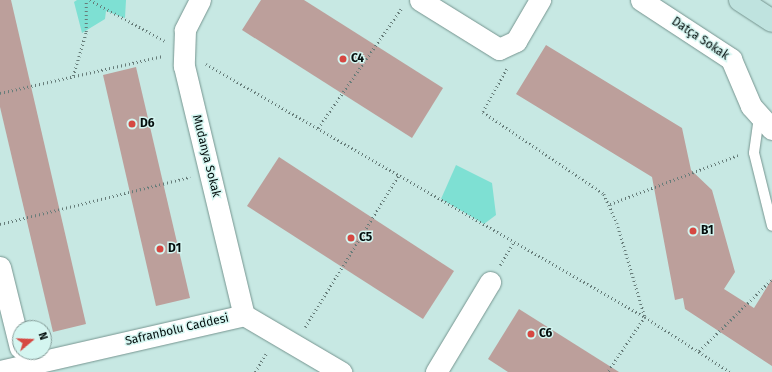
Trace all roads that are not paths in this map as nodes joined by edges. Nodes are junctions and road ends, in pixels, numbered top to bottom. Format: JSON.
{"nodes":[{"id":1,"x":200,"y":0,"type":"edge"},
{"id":2,"x":540,"y":0,"type":"edge"},
{"id":3,"x":641,"y":0,"type":"edge"},
{"id":4,"x":740,"y":0,"type":"edge"},
{"id":5,"x":412,"y":3,"type":"edge"},
{"id":6,"x":772,"y":21,"type":"edge"},
{"id":7,"x":765,"y":123,"type":"edge"},
{"id":8,"x":772,"y":226,"type":"edge"},
{"id":9,"x":0,"y":267,"type":"edge"},
{"id":10,"x":490,"y":282,"type":"road end"},
{"id":11,"x":244,"y":315,"type":"junction"},
{"id":12,"x":13,"y":320,"type":"edge"},
{"id":13,"x":52,"y":350,"type":"edge"},
{"id":14,"x":15,"y":360,"type":"edge"},
{"id":15,"x":0,"y":371,"type":"edge"},
{"id":16,"x":341,"y":372,"type":"edge"},
{"id":17,"x":436,"y":372,"type":"edge"}],
"edges":[{"from":1,"to":11,"type":"street","name":"Mudanya Sokak"},
{"from":2,"to":5,"type":"street"},
{"from":3,"to":7,"type":"street","name":"Datça Sokak"},
{"from":4,"to":6,"type":"main road"},
{"from":7,"to":8,"type":"lane"},
{"from":9,"to":12,"type":"street"},
{"from":10,"to":17,"type":"street"},
{"from":11,"to":13,"type":"street","name":"Safranbolu Caddesi"},
{"from":11,"to":16,"type":"street","name":"Safranbolu Caddesi"},
{"from":14,"to":15,"type":"street","name":"Safranbolu Caddesi"}]}
